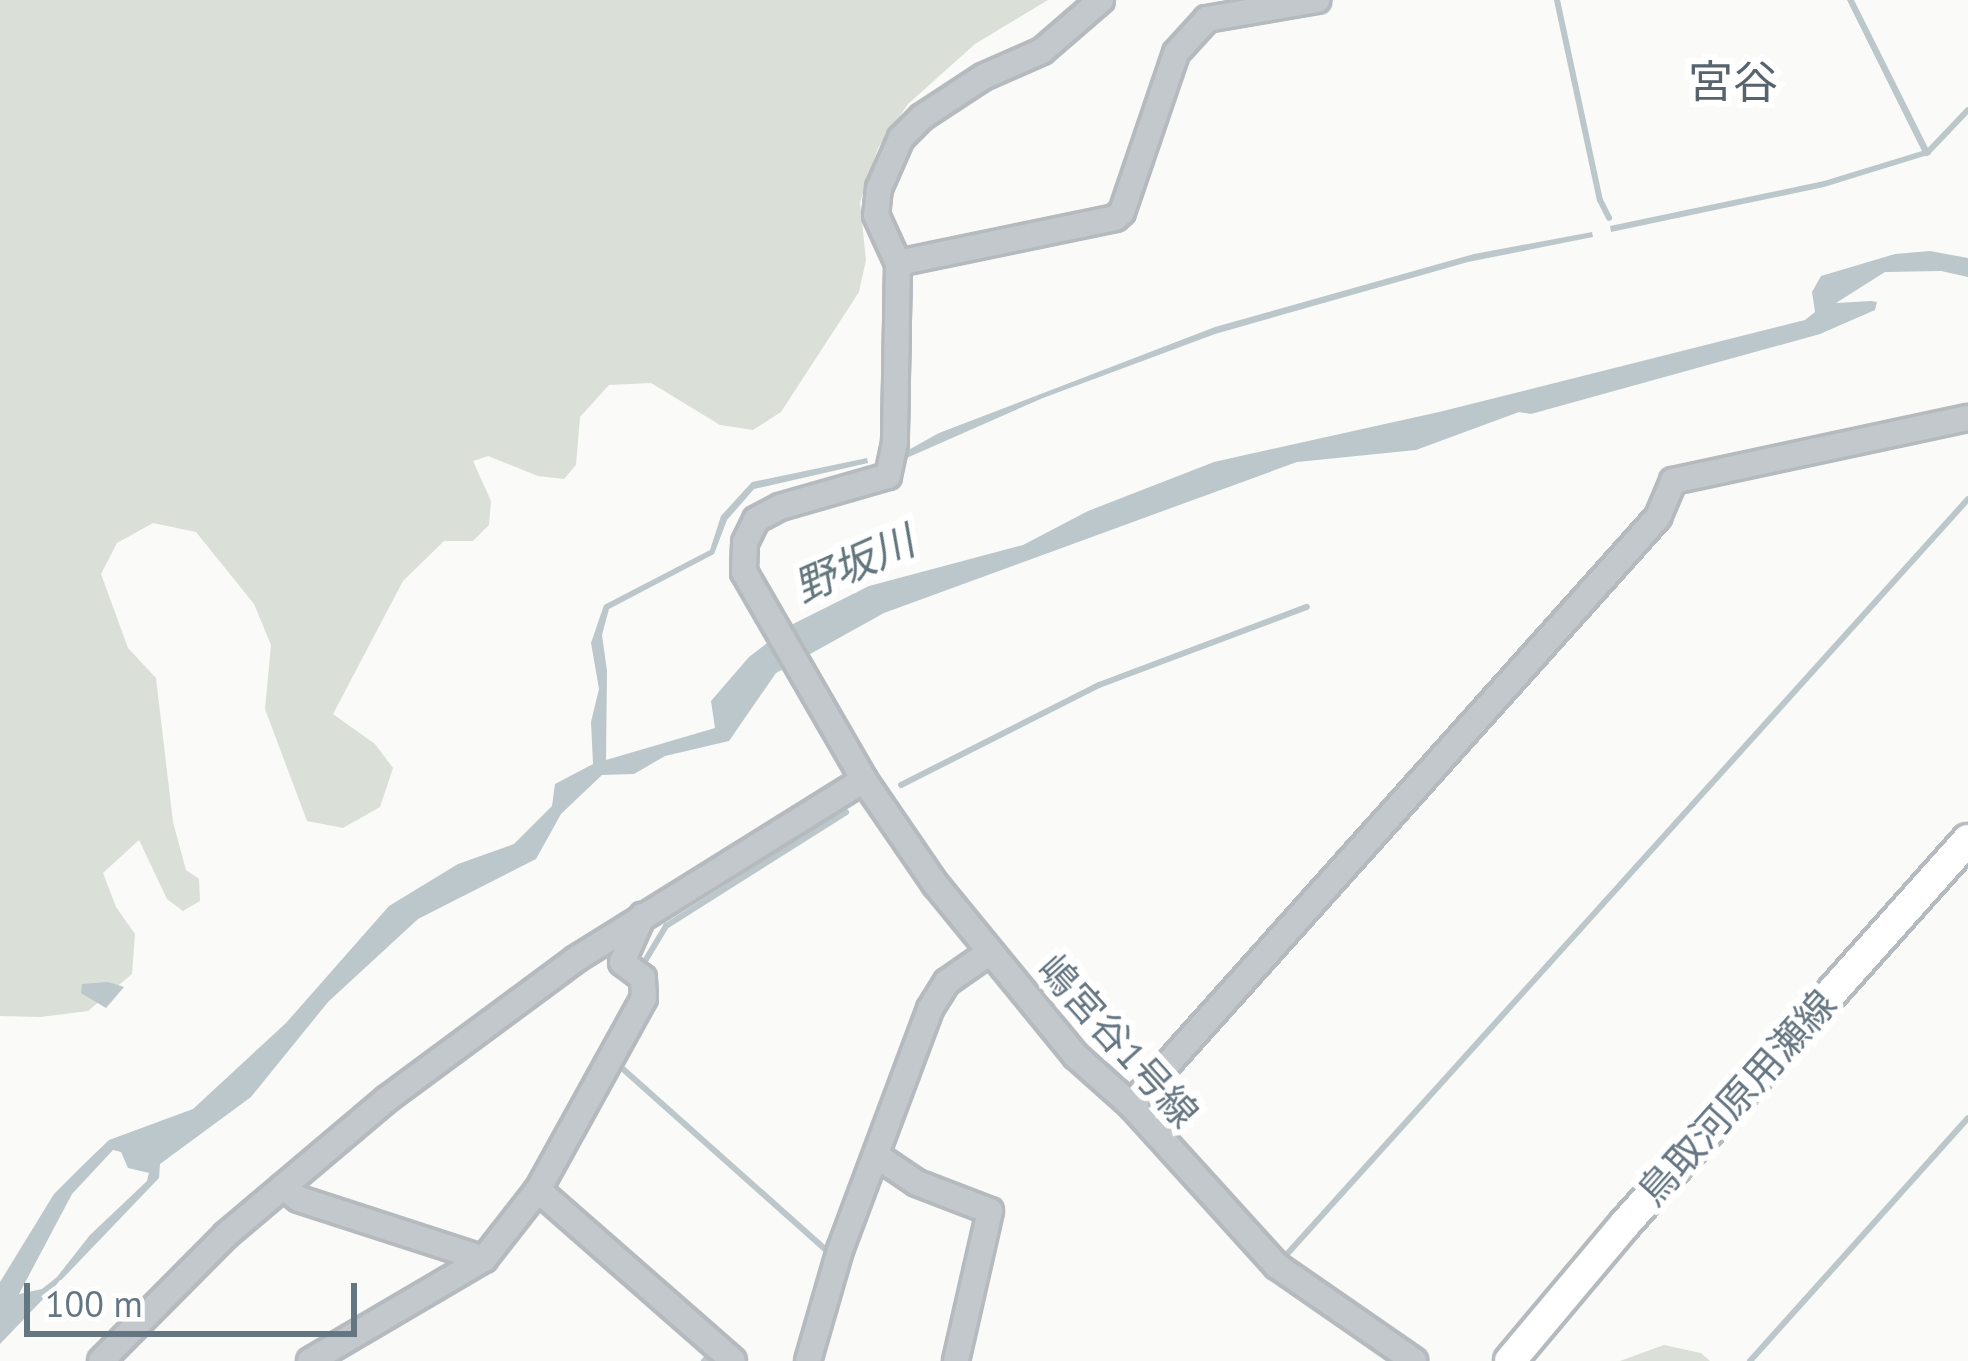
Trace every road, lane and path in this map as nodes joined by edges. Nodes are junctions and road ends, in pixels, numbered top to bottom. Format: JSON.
{"nodes":[{"id":1,"x":1101,"y":0,"type":"edge"},
{"id":2,"x":1317,"y":0,"type":"edge"},
{"id":3,"x":898,"y":263,"type":"junction"},
{"id":4,"x":1968,"y":418,"type":"edge"},
{"id":5,"x":864,"y":780,"type":"junction"},
{"id":6,"x":1968,"y":840,"type":"edge"},
{"id":7,"x":644,"y":915,"type":"junction"},
{"id":8,"x":990,"y":952,"type":"junction"},
{"id":9,"x":1131,"y":1105,"type":"junction"},
{"id":10,"x":877,"y":1156,"type":"junction"},
{"id":11,"x":283,"y":1187,"type":"junction"},
{"id":12,"x":538,"y":1190,"type":"junction"},
{"id":13,"x":484,"y":1258,"type":"junction"},
{"id":14,"x":101,"y":1361,"type":"edge"},
{"id":15,"x":310,"y":1361,"type":"edge"},
{"id":16,"x":734,"y":1361,"type":"edge"},
{"id":17,"x":808,"y":1361,"type":"edge"},
{"id":18,"x":956,"y":1361,"type":"edge"},
{"id":19,"x":1414,"y":1361,"type":"edge"},
{"id":20,"x":1510,"y":1361,"type":"edge"}],
"edges":[{"from":1,"to":3,"type":"street"},
{"from":2,"to":3,"type":"street"},
{"from":3,"to":5,"type":"street","name":"嶋宮谷1号線"},
{"from":4,"to":9,"type":"street"},
{"from":5,"to":7,"type":"street"},
{"from":5,"to":8,"type":"street","name":"嶋宮谷1号線"},
{"from":6,"to":20,"type":"main road","name":"鳥取河原用瀬線"},
{"from":7,"to":11,"type":"street"},
{"from":7,"to":12,"type":"street"},
{"from":8,"to":9,"type":"street","name":"嶋宮谷1号線"},
{"from":8,"to":10,"type":"street"},
{"from":9,"to":19,"type":"street","name":"嶋宮谷1号線"},
{"from":10,"to":17,"type":"street"},
{"from":10,"to":18,"type":"street"},
{"from":11,"to":13,"type":"street"},
{"from":11,"to":14,"type":"street"},
{"from":12,"to":13,"type":"street"},
{"from":12,"to":16,"type":"street"},
{"from":13,"to":15,"type":"street"}]}
